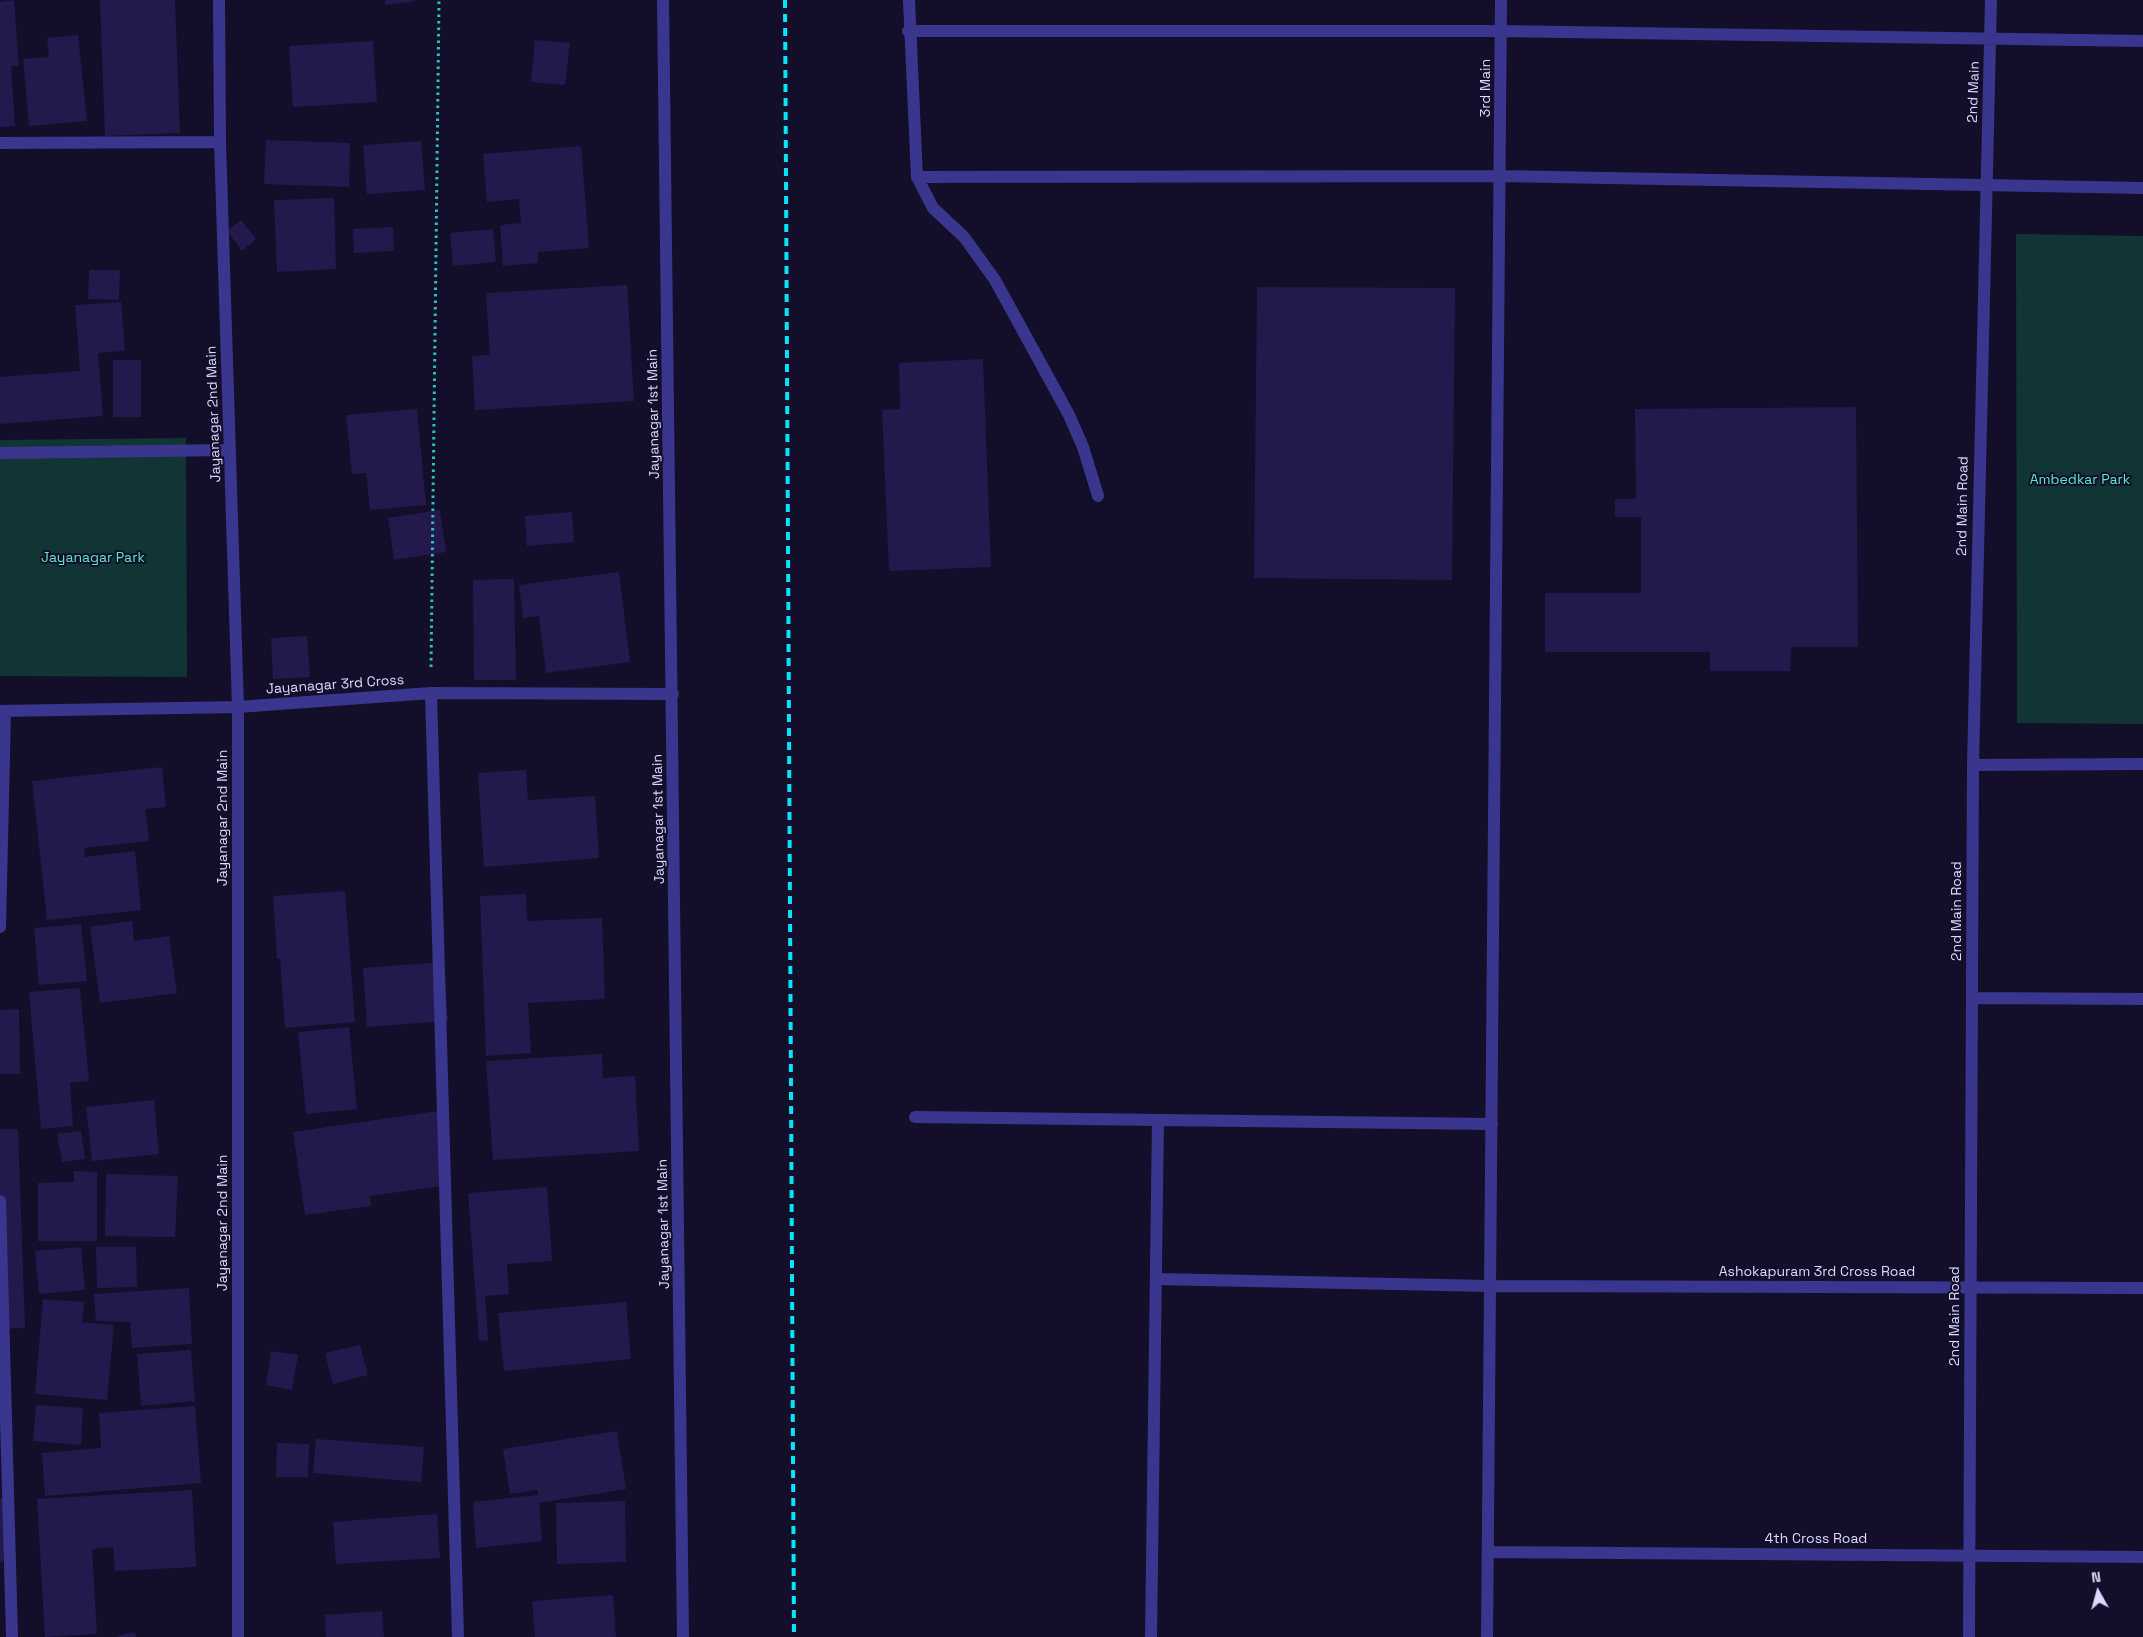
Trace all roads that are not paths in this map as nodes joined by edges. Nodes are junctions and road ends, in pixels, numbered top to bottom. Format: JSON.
{"nodes":[{"id":1,"x":219,"y":0,"type":"edge"},
{"id":2,"x":663,"y":0,"type":"edge"},
{"id":3,"x":909,"y":0,"type":"edge"},
{"id":4,"x":1501,"y":0,"type":"edge"},
{"id":5,"x":1991,"y":0,"type":"edge"},
{"id":6,"x":908,"y":31,"type":"junction"},
{"id":7,"x":1500,"y":31,"type":"junction"},
{"id":8,"x":1990,"y":39,"type":"junction"},
{"id":9,"x":2143,"y":41,"type":"edge"},
{"id":10,"x":220,"y":142,"type":"junction"},
{"id":11,"x":0,"y":143,"type":"edge"},
{"id":12,"x":1501,"y":176,"type":"junction"},
{"id":13,"x":917,"y":177,"type":"junction"},
{"id":14,"x":1985,"y":185,"type":"junction"},
{"id":15,"x":2143,"y":188,"type":"edge"},
{"id":16,"x":230,"y":450,"type":"junction"},
{"id":17,"x":0,"y":453,"type":"edge"},
{"id":18,"x":1098,"y":496,"type":"dead end"},
{"id":19,"x":431,"y":693,"type":"junction"},
{"id":20,"x":673,"y":694,"type":"junction"},
{"id":21,"x":238,"y":706,"type":"junction"},
{"id":22,"x":2,"y":711,"type":"edge"},
{"id":23,"x":2143,"y":764,"type":"edge"},
{"id":24,"x":1973,"y":765,"type":"junction"},
{"id":25,"x":0,"y":927,"type":"edge"},
{"id":26,"x":1972,"y":998,"type":"junction"},
{"id":27,"x":2143,"y":999,"type":"edge"},
{"id":28,"x":915,"y":1117,"type":"dead end"},
{"id":29,"x":1158,"y":1120,"type":"junction"},
{"id":30,"x":1492,"y":1124,"type":"junction"},
{"id":31,"x":0,"y":1200,"type":"edge"},
{"id":32,"x":1156,"y":1279,"type":"junction"},
{"id":33,"x":1490,"y":1286,"type":"junction"},
{"id":34,"x":1970,"y":1287,"type":"junction"},
{"id":35,"x":2143,"y":1288,"type":"edge"},
{"id":36,"x":1488,"y":1552,"type":"junction"},
{"id":37,"x":1969,"y":1556,"type":"junction"},
{"id":38,"x":2143,"y":1557,"type":"edge"},
{"id":39,"x":12,"y":1637,"type":"edge"},
{"id":40,"x":238,"y":1637,"type":"edge"},
{"id":41,"x":458,"y":1637,"type":"edge"},
{"id":42,"x":684,"y":1637,"type":"edge"},
{"id":43,"x":1151,"y":1637,"type":"edge"},
{"id":44,"x":1487,"y":1637,"type":"edge"},
{"id":45,"x":1969,"y":1637,"type":"edge"}],
"edges":[{"from":1,"to":10,"type":"street","name":"Jayanagar 2nd Main"},
{"from":2,"to":20,"type":"street","name":"Jayanagar 1st Main"},
{"from":3,"to":6,"type":"street"},
{"from":4,"to":7,"type":"street","name":"3rd Main"},
{"from":5,"to":8,"type":"street","name":"2nd Main"},
{"from":6,"to":7,"type":"street"},
{"from":6,"to":13,"type":"street"},
{"from":7,"to":8,"type":"street"},
{"from":7,"to":12,"type":"street","name":"3rd Main"},
{"from":8,"to":9,"type":"street"},
{"from":8,"to":14,"type":"street","name":"2nd Main"},
{"from":10,"to":11,"type":"street"},
{"from":10,"to":16,"type":"street","name":"Jayanagar 2nd Main"},
{"from":12,"to":13,"type":"street"},
{"from":12,"to":14,"type":"street"},
{"from":12,"to":30,"type":"street","name":"3rd Main"},
{"from":13,"to":18,"type":"street"},
{"from":14,"to":15,"type":"street"},
{"from":14,"to":24,"type":"street","name":"2nd Main Road"},
{"from":16,"to":17,"type":"street"},
{"from":16,"to":21,"type":"street","name":"Jayanagar 2nd Main"},
{"from":19,"to":20,"type":"street","name":"Jayanagar 3rd Cross"},
{"from":19,"to":21,"type":"street","name":"Jayanagar 3rd Cross"},
{"from":19,"to":41,"type":"street"},
{"from":20,"to":42,"type":"street","name":"Jayanagar 1st Main"},
{"from":21,"to":22,"type":"street","name":"Jayanagar 3rd Cross"},
{"from":21,"to":40,"type":"street","name":"Jayanagar 2nd Main"},
{"from":22,"to":25,"type":"street"},
{"from":23,"to":24,"type":"street"},
{"from":24,"to":26,"type":"street","name":"2nd Main Road"},
{"from":26,"to":27,"type":"street"},
{"from":26,"to":34,"type":"street","name":"2nd Main Road"},
{"from":28,"to":29,"type":"street"},
{"from":29,"to":30,"type":"street"},
{"from":29,"to":32,"type":"street"},
{"from":30,"to":33,"type":"street","name":"3rd Main"},
{"from":31,"to":39,"type":"street"},
{"from":32,"to":33,"type":"street","name":"Ashokapuram 3rd Cross Road"},
{"from":32,"to":43,"type":"street"},
{"from":33,"to":34,"type":"street","name":"Ashokapuram 3rd Cross Road"},
{"from":33,"to":36,"type":"street","name":"3rd Main"},
{"from":34,"to":35,"type":"street","name":"Ashokapuram 3rd Cross Road"},
{"from":34,"to":37,"type":"street","name":"2nd Main Road"},
{"from":36,"to":37,"type":"street","name":"4th Cross Road"},
{"from":36,"to":44,"type":"street","name":"3rd Main"},
{"from":37,"to":38,"type":"street","name":"4th Cross Road"},
{"from":37,"to":45,"type":"street","name":"2nd Main Road"}]}
